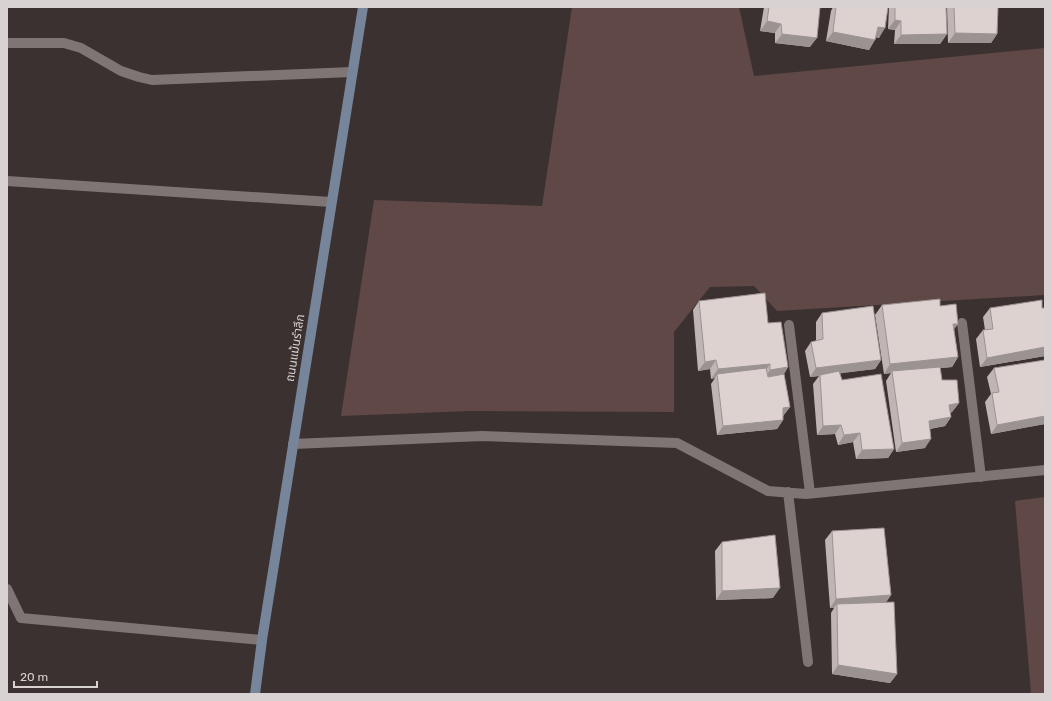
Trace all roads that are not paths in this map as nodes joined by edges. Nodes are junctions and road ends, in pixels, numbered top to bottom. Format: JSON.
{"nodes":[{"id":1,"x":362,"y":7,"type":"edge"},
{"id":2,"x":7,"y":43,"type":"edge"},
{"id":3,"x":352,"y":72,"type":"junction"},
{"id":4,"x":7,"y":181,"type":"edge"},
{"id":5,"x":332,"y":202,"type":"junction"},
{"id":6,"x":962,"y":323,"type":"dead end"},
{"id":7,"x":789,"y":326,"type":"dead end"},
{"id":8,"x":293,"y":444,"type":"junction"},
{"id":9,"x":1045,"y":470,"type":"edge"},
{"id":10,"x":981,"y":477,"type":"junction"},
{"id":11,"x":788,"y":492,"type":"junction"},
{"id":12,"x":810,"y":493,"type":"junction"},
{"id":13,"x":7,"y":589,"type":"edge"},
{"id":14,"x":262,"y":640,"type":"junction"},
{"id":15,"x":808,"y":662,"type":"dead end"},
{"id":16,"x":255,"y":694,"type":"edge"}],
"edges":[{"from":1,"to":3,"type":"street","name":"ถนนแม้นรำลึก"},
{"from":2,"to":3,"type":"street"},
{"from":3,"to":5,"type":"street","name":"ถนนแม้นรำลึก"},
{"from":4,"to":5,"type":"street"},
{"from":5,"to":8,"type":"street","name":"ถนนแม้นรำลึก"},
{"from":6,"to":10,"type":"street"},
{"from":7,"to":12,"type":"street"},
{"from":8,"to":11,"type":"street"},
{"from":8,"to":14,"type":"street","name":"ถนนแม้นรำลึก"},
{"from":9,"to":10,"type":"street"},
{"from":10,"to":12,"type":"street"},
{"from":11,"to":12,"type":"street"},
{"from":11,"to":15,"type":"street"},
{"from":13,"to":14,"type":"street"},
{"from":14,"to":16,"type":"street","name":"ถนนแม้นรำลึก"}]}
